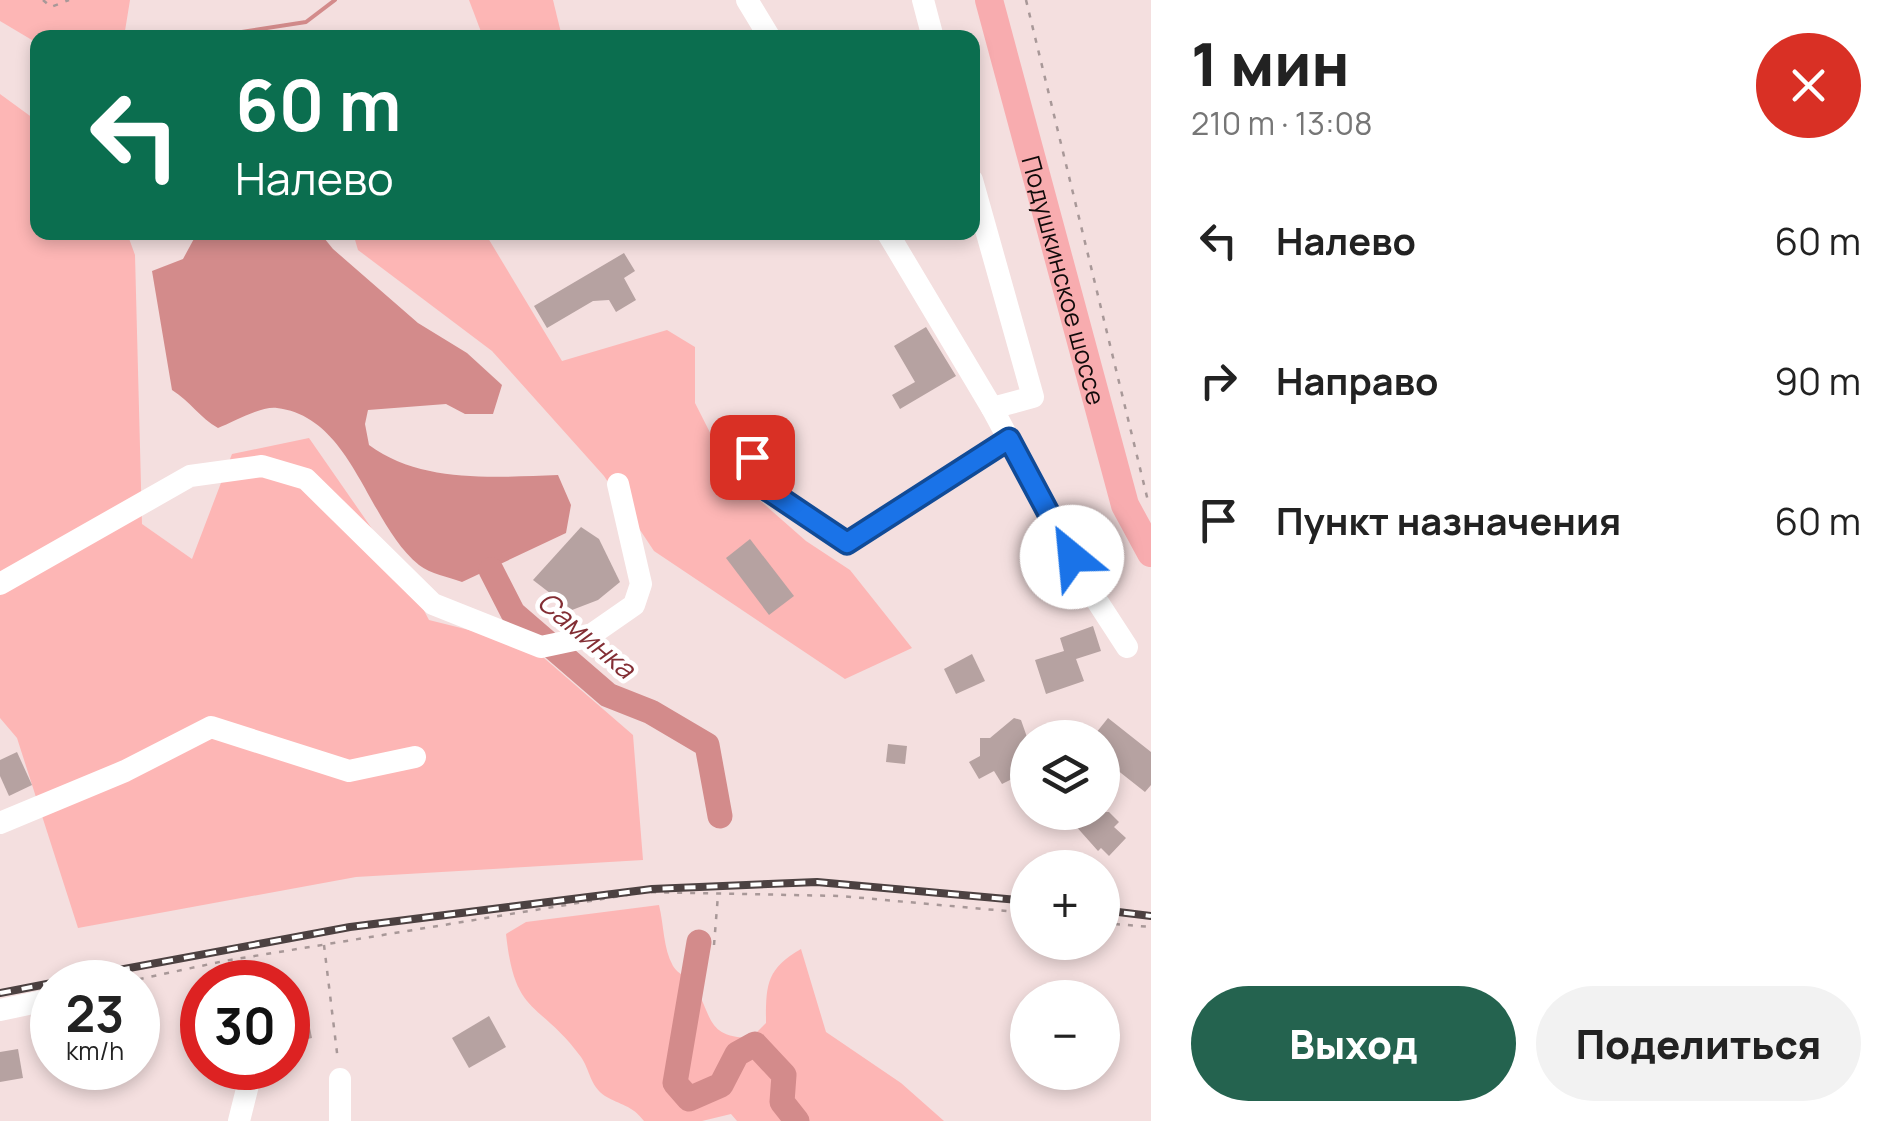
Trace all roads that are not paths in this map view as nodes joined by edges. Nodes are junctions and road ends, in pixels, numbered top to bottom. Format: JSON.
{"nodes":[{"id":1,"x":747,"y":0,"type":"edge"},
{"id":2,"x":923,"y":0,"type":"edge"},
{"id":3,"x":989,"y":0,"type":"edge"},
{"id":4,"x":765,"y":30,"type":"edge"},
{"id":5,"x":931,"y":30,"type":"edge"},
{"id":6,"x":980,"y":209,"type":"edge"},
{"id":7,"x":892,"y":240,"type":"edge"},
{"id":8,"x":992,"y":408,"type":"junction"},
{"id":9,"x":1009,"y":439,"type":"junction"},
{"id":10,"x":752,"y":457,"type":"dead end"},
{"id":11,"x":618,"y":484,"type":"dead end"},
{"id":12,"x":1151,"y":553,"type":"edge"},
{"id":13,"x":0,"y":584,"type":"edge"},
{"id":14,"x":1126,"y":647,"type":"dead end"},
{"id":15,"x":415,"y":757,"type":"dead end"},
{"id":16,"x":0,"y":824,"type":"edge"},
{"id":17,"x":30,"y":1003,"type":"edge"},
{"id":18,"x":0,"y":1010,"type":"edge"},
{"id":19,"x":340,"y":1079,"type":"road end"},
{"id":20,"x":247,"y":1090,"type":"edge"},
{"id":21,"x":238,"y":1121,"type":"edge"},
{"id":22,"x":340,"y":1121,"type":"edge"}],
"edges":[{"from":1,"to":4,"type":"street"},
{"from":2,"to":5,"type":"street"},
{"from":3,"to":12,"type":"main road","name":"Подушкинское шоссе"},
{"from":6,"to":8,"type":"street"},
{"from":7,"to":8,"type":"street"},
{"from":8,"to":9,"type":"street"},
{"from":9,"to":10,"type":"street"},
{"from":9,"to":14,"type":"street"},
{"from":11,"to":13,"type":"street"},
{"from":15,"to":16,"type":"street"},
{"from":17,"to":18,"type":"street"},
{"from":19,"to":22,"type":"street"},
{"from":20,"to":21,"type":"street"}]}
